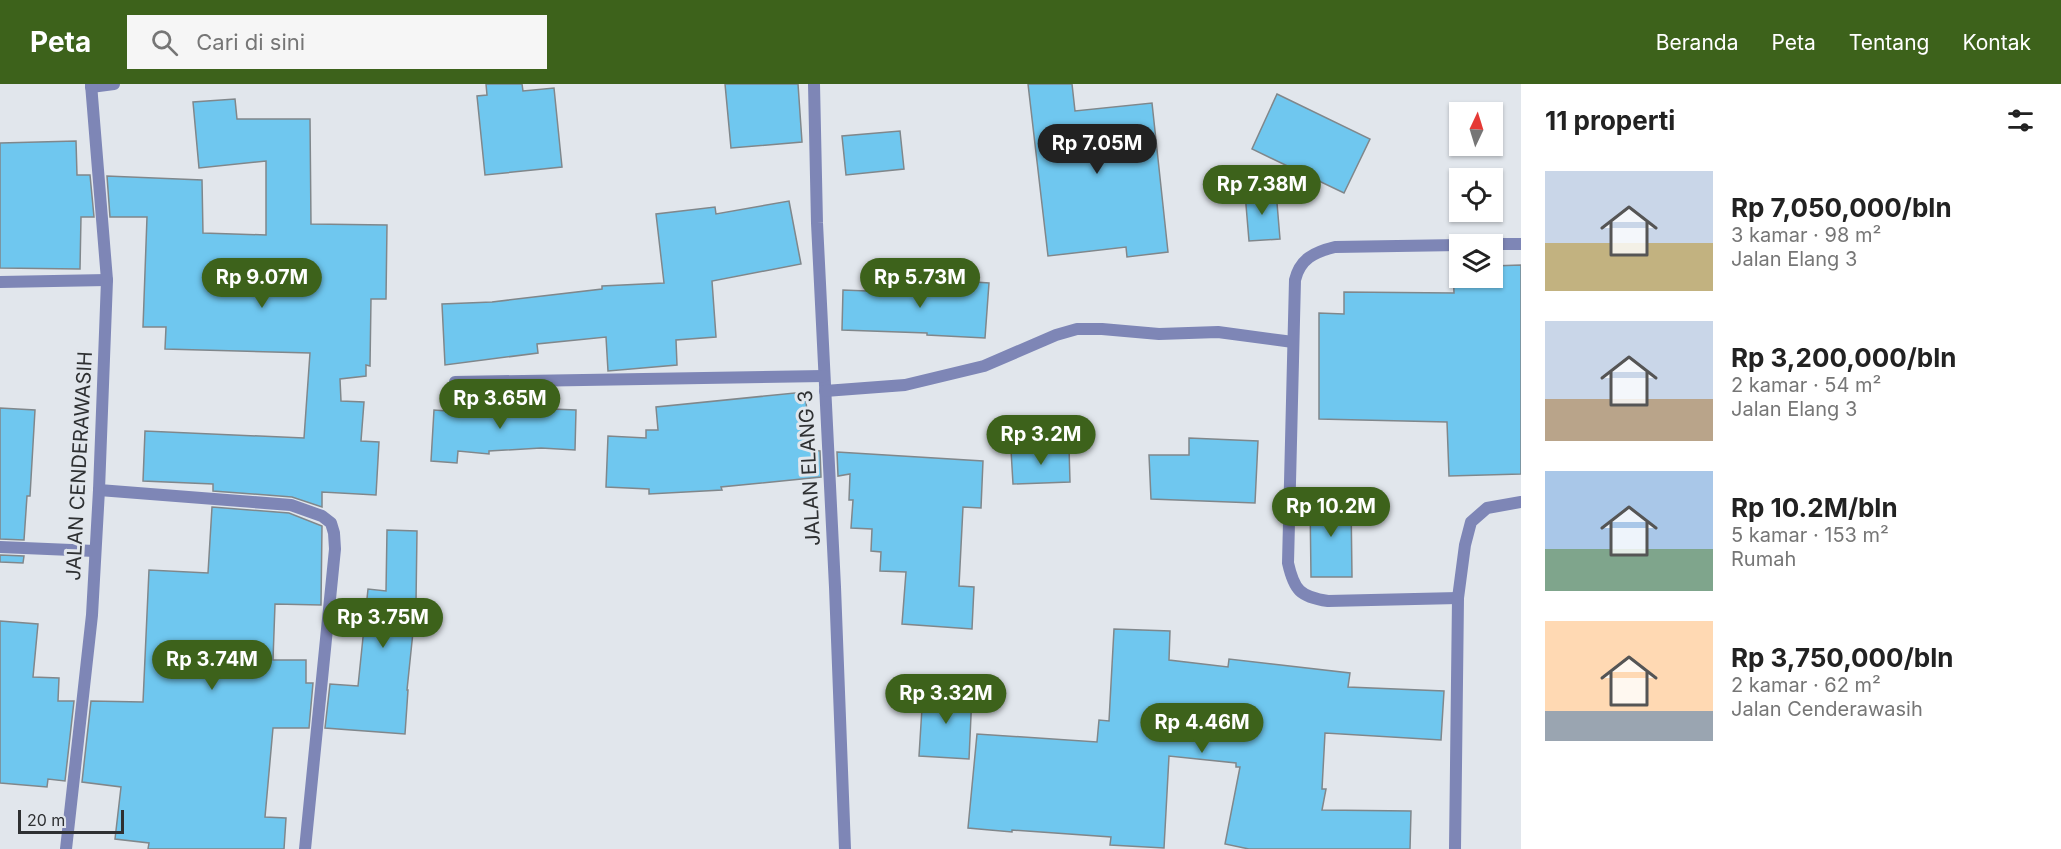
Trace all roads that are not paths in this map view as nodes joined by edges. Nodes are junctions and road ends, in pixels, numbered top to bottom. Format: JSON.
{"nodes":[{"id":1,"x":114,"y":84,"type":"edge"},
{"id":2,"x":814,"y":84,"type":"edge"},
{"id":3,"x":91,"y":86,"type":"edge"},
{"id":4,"x":1503,"y":244,"type":"edge"},
{"id":5,"x":1521,"y":244,"type":"edge"},
{"id":6,"x":1449,"y":245,"type":"edge"},
{"id":7,"x":107,"y":280,"type":"junction"},
{"id":8,"x":0,"y":282,"type":"edge"},
{"id":9,"x":1293,"y":342,"type":"junction"},
{"id":10,"x":824,"y":376,"type":"junction"},
{"id":11,"x":455,"y":382,"type":"dead end"},
{"id":12,"x":825,"y":392,"type":"junction"},
{"id":13,"x":99,"y":490,"type":"junction"},
{"id":14,"x":1521,"y":502,"type":"edge"},
{"id":15,"x":0,"y":547,"type":"edge"},
{"id":16,"x":95,"y":551,"type":"junction"},
{"id":17,"x":1458,"y":598,"type":"junction"},
{"id":18,"x":66,"y":849,"type":"edge"},
{"id":19,"x":305,"y":849,"type":"edge"},
{"id":20,"x":845,"y":849,"type":"edge"},
{"id":21,"x":1455,"y":849,"type":"edge"}],
"edges":[{"from":1,"to":3,"type":"street"},
{"from":2,"to":10,"type":"street","name":"JALAN ELANG 3"},
{"from":3,"to":7,"type":"street","name":"JALAN CENDERAWASIH"},
{"from":4,"to":5,"type":"street"},
{"from":6,"to":9,"type":"street"},
{"from":7,"to":8,"type":"street"},
{"from":7,"to":13,"type":"street","name":"JALAN CENDERAWASIH"},
{"from":9,"to":12,"type":"street"},
{"from":9,"to":17,"type":"street"},
{"from":10,"to":11,"type":"street"},
{"from":10,"to":12,"type":"street","name":"JALAN ELANG 3"},
{"from":12,"to":20,"type":"street","name":"JALAN ELANG 3"},
{"from":13,"to":16,"type":"street","name":"JALAN CENDERAWASIH"},
{"from":13,"to":19,"type":"street"},
{"from":14,"to":17,"type":"street"},
{"from":15,"to":16,"type":"street"},
{"from":16,"to":18,"type":"street","name":"JALAN CENDERAWASIH"},
{"from":17,"to":21,"type":"street"}]}
